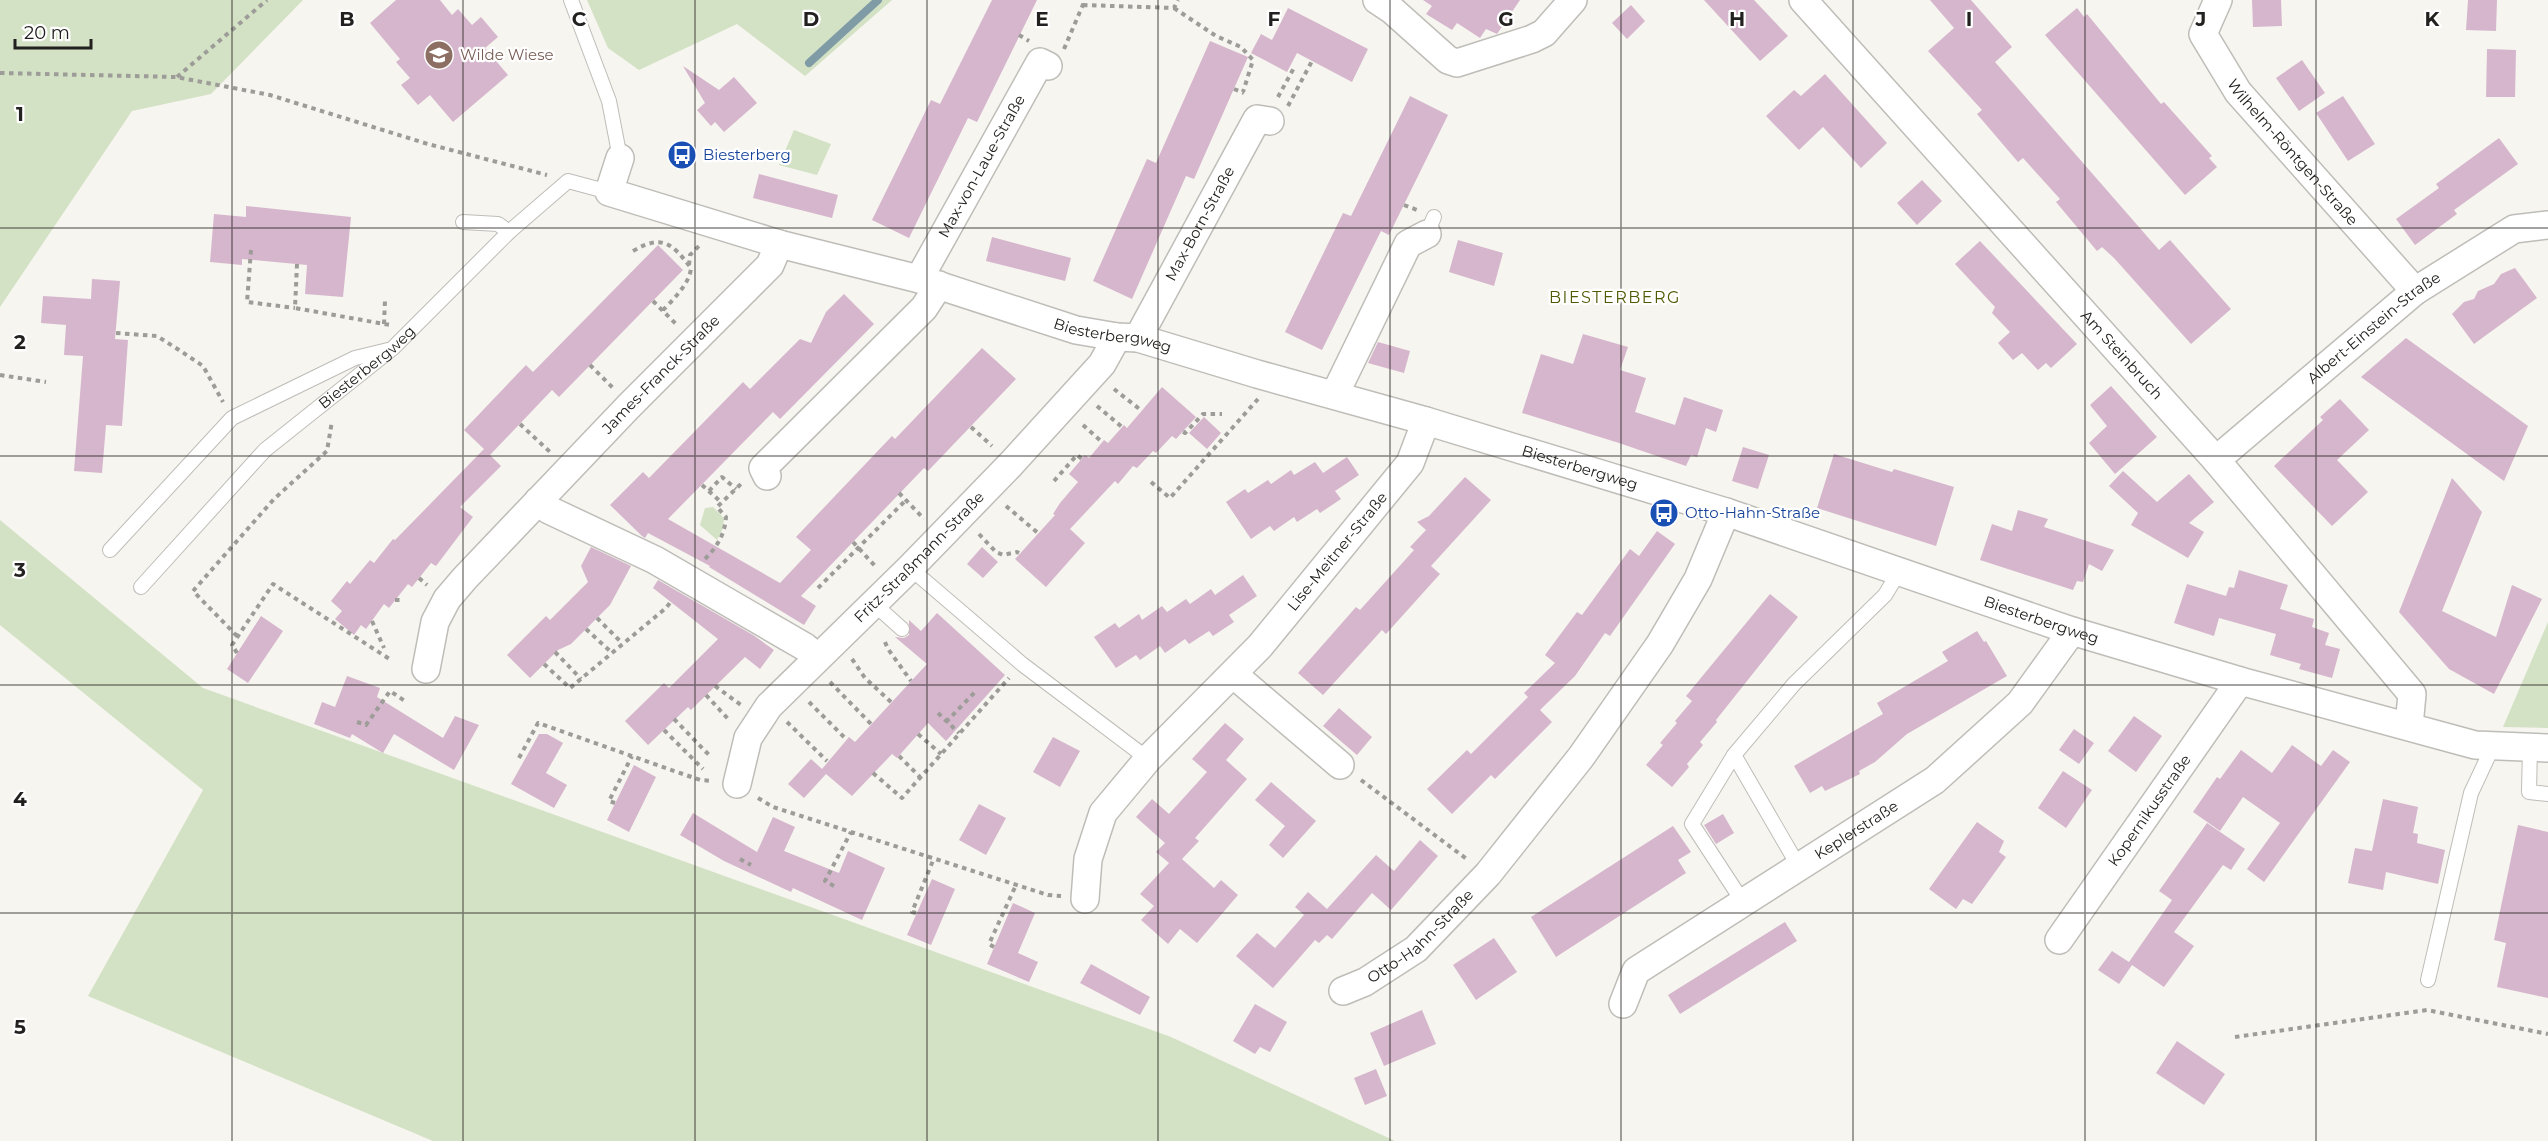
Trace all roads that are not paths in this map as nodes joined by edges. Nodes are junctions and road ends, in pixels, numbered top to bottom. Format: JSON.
{"nodes":[{"id":1,"x":571,"y":0,"type":"edge"},
{"id":2,"x":1377,"y":0,"type":"edge"},
{"id":3,"x":1573,"y":0,"type":"edge"},
{"id":4,"x":1803,"y":0,"type":"edge"},
{"id":5,"x":2218,"y":0,"type":"edge"},
{"id":6,"x":1048,"y":66,"type":"road end"},
{"id":7,"x":1272,"y":114,"type":"road end"},
{"id":8,"x":620,"y":158,"type":"joint"},
{"id":9,"x":609,"y":192,"type":"junction"},
{"id":10,"x":463,"y":222,"type":"dead end"},
{"id":11,"x":2548,"y":225,"type":"edge"},
{"id":12,"x":1430,"y":226,"type":"dead end"},
{"id":13,"x":509,"y":232,"type":"junction"},
{"id":14,"x":779,"y":244,"type":"junction"},
{"id":15,"x":929,"y":282,"type":"junction"},
{"id":16,"x":2415,"y":291,"type":"junction"},
{"id":17,"x":1128,"y":337,"type":"junction"},
{"id":18,"x":393,"y":348,"type":"junction"},
{"id":19,"x":1335,"y":394,"type":"junction"},
{"id":20,"x":1426,"y":421,"type":"junction"},
{"id":21,"x":2216,"y":460,"type":"junction"},
{"id":22,"x":765,"y":472,"type":"road end"},
{"id":23,"x":538,"y":501,"type":"junction"},
{"id":24,"x":1726,"y":512,"type":"junction"},
{"id":25,"x":110,"y":550,"type":"dead end"},
{"id":26,"x":910,"y":568,"type":"junction"},
{"id":27,"x":1899,"y":572,"type":"junction"},
{"id":28,"x":141,"y":587,"type":"dead end"},
{"id":29,"x":873,"y":603,"type":"junction"},
{"id":30,"x":897,"y":625,"type":"road end"},
{"id":31,"x":2072,"y":631,"type":"junction"},
{"id":32,"x":817,"y":657,"type":"junction"},
{"id":33,"x":426,"y":669,"type":"dead end"},
{"id":34,"x":1233,"y":674,"type":"junction"},
{"id":35,"x":2240,"y":681,"type":"junction"},
{"id":36,"x":2409,"y":726,"type":"junction"},
{"id":37,"x":2493,"y":746,"type":"junction"},
{"id":38,"x":2539,"y":747,"type":"edge"},
{"id":39,"x":1734,"y":755,"type":"junction"},
{"id":40,"x":1148,"y":759,"type":"junction"},
{"id":41,"x":1340,"y":765,"type":"road end"},
{"id":42,"x":737,"y":783,"type":"road end"},
{"id":43,"x":2548,"y":794,"type":"edge"},
{"id":44,"x":1799,"y":867,"type":"junction"},
{"id":45,"x":1085,"y":899,"type":"road end"},
{"id":46,"x":1743,"y":902,"type":"junction"},
{"id":47,"x":2060,"y":940,"type":"dead end"},
{"id":48,"x":2428,"y":980,"type":"dead end"},
{"id":49,"x":1343,"y":991,"type":"dead end"},
{"id":50,"x":1623,"y":1004,"type":"dead end"}],
"edges":[{"from":1,"to":8,"type":"lane"},
{"from":2,"to":3,"type":"street"},
{"from":4,"to":21,"type":"street","name":"Am Steinbruch"},
{"from":5,"to":16,"type":"street","name":"Wilhelm-Röntgen-Straße"},
{"from":6,"to":15,"type":"street","name":"Max-von-Laue-Straße"},
{"from":7,"to":17,"type":"street","name":"Max-Born-Straße"},
{"from":8,"to":9,"type":"street"},
{"from":9,"to":13,"type":"lane","name":"Biesterbergweg"},
{"from":9,"to":14,"type":"street","name":"Biesterbergweg"},
{"from":10,"to":13,"type":"lane"},
{"from":11,"to":16,"type":"street","name":"Albert-Einstein-Straße"},
{"from":12,"to":19,"type":"street"},
{"from":13,"to":18,"type":"lane","name":"Biesterbergweg"},
{"from":14,"to":15,"type":"street","name":"Biesterbergweg"},
{"from":14,"to":23,"type":"street","name":"James-Franck-Straße"},
{"from":15,"to":17,"type":"street","name":"Biesterbergweg"},
{"from":15,"to":22,"type":"street"},
{"from":16,"to":21,"type":"street","name":"Albert-Einstein-Straße"},
{"from":17,"to":19,"type":"street","name":"Biesterbergweg"},
{"from":17,"to":26,"type":"street","name":"Fritz-Straßmann-Straße"},
{"from":18,"to":25,"type":"lane"},
{"from":18,"to":28,"type":"lane","name":"Biesterbergweg"},
{"from":19,"to":20,"type":"street","name":"Biesterbergweg"},
{"from":20,"to":24,"type":"street","name":"Biesterbergweg"},
{"from":20,"to":34,"type":"street","name":"Lise-Meitner-Straße"},
{"from":21,"to":36,"type":"street","name":"Am Steinbruch"},
{"from":23,"to":32,"type":"street"},
{"from":23,"to":33,"type":"street","name":"James-Franck-Straße"},
{"from":24,"to":27,"type":"street","name":"Biesterbergweg"},
{"from":24,"to":49,"type":"street","name":"Otto-Hahn-Straße"},
{"from":26,"to":29,"type":"street","name":"Fritz-Straßmann-Straße"},
{"from":26,"to":40,"type":"lane"},
{"from":27,"to":31,"type":"street","name":"Biesterbergweg"},
{"from":27,"to":39,"type":"lane"},
{"from":29,"to":30,"type":"lane"},
{"from":29,"to":32,"type":"street","name":"Fritz-Straßmann-Straße"},
{"from":31,"to":35,"type":"street","name":"Biesterbergweg"},
{"from":31,"to":44,"type":"street","name":"Keplerstraße"},
{"from":32,"to":42,"type":"street","name":"Fritz-Straßmann-Straße"},
{"from":34,"to":40,"type":"street","name":"Lise-Meitner-Straße"},
{"from":34,"to":41,"type":"street"},
{"from":35,"to":36,"type":"street","name":"Biesterbergweg"},
{"from":35,"to":47,"type":"street","name":"Kopernikusstraße"},
{"from":36,"to":37,"type":"street","name":"Biesterbergweg"},
{"from":37,"to":38,"type":"street","name":"Biesterbergweg"},
{"from":37,"to":48,"type":"lane"},
{"from":38,"to":43,"type":"lane"},
{"from":39,"to":44,"type":"lane"},
{"from":39,"to":46,"type":"lane"},
{"from":40,"to":45,"type":"street","name":"Lise-Meitner-Straße"},
{"from":44,"to":46,"type":"street","name":"Keplerstraße"},
{"from":46,"to":50,"type":"street","name":"Keplerstraße"}]}
